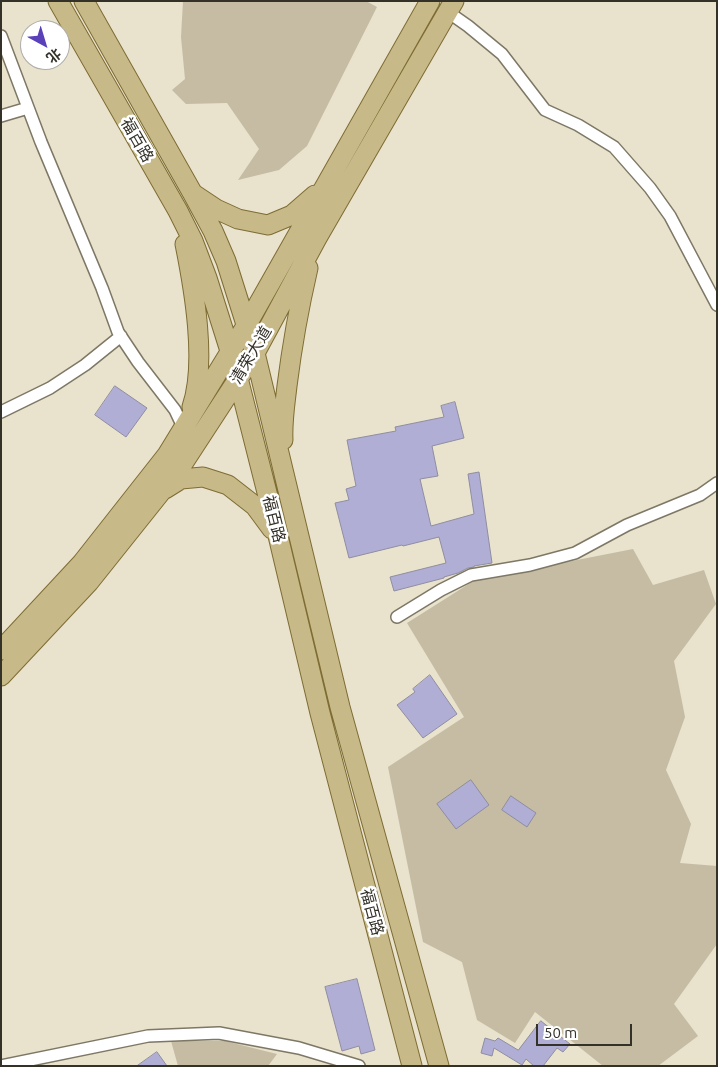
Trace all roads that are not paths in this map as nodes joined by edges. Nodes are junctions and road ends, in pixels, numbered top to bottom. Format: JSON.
{"nodes":[{"id":1,"x":58,"y":1,"type":"edge"},
{"id":2,"x":84,"y":1,"type":"edge"},
{"id":3,"x":430,"y":1,"type":"edge"},
{"id":4,"x":451,"y":7,"type":"edge"},
{"id":5,"x":1,"y":36,"type":"edge"},
{"id":6,"x":28,"y":108,"type":"junction"},
{"id":7,"x":1,"y":116,"type":"edge"},
{"id":8,"x":324,"y":188,"type":"junction"},
{"id":9,"x":193,"y":194,"type":"junction"},
{"id":10,"x":178,"y":210,"type":"junction"},
{"id":11,"x":317,"y":238,"type":"junction"},
{"id":12,"x":717,"y":305,"type":"edge"},
{"id":13,"x":246,"y":326,"type":"junction"},
{"id":14,"x":121,"y":336,"type":"junction"},
{"id":15,"x":230,"y":351,"type":"junction"},
{"id":16,"x":255,"y":353,"type":"junction"},
{"id":17,"x":238,"y":378,"type":"junction"},
{"id":18,"x":1,"y":412,"type":"edge"},
{"id":19,"x":184,"y":427,"type":"junction"},
{"id":20,"x":284,"y":472,"type":"junction"},
{"id":21,"x":717,"y":483,"type":"edge"},
{"id":22,"x":160,"y":492,"type":"junction"},
{"id":23,"x":279,"y":540,"type":"junction"},
{"id":24,"x":397,"y":617,"type":"dead end"},
{"id":25,"x":1,"y":650,"type":"edge"},
{"id":26,"x":1,"y":676,"type":"edge"},
{"id":27,"x":1,"y":1066,"type":"edge"},
{"id":28,"x":359,"y":1066,"type":"edge"},
{"id":29,"x":412,"y":1066,"type":"edge"},
{"id":30,"x":439,"y":1066,"type":"edge"}],
"edges":[{"from":1,"to":10,"type":"main road","name":"福百路"},
{"from":2,"to":9,"type":"main road","name":"福百路"},
{"from":3,"to":8,"type":"main road","name":"清荣大道"},
{"from":4,"to":11,"type":"main road","name":"清荣大道"},
{"from":4,"to":12,"type":"street"},
{"from":5,"to":6,"type":"street"},
{"from":6,"to":7,"type":"street"},
{"from":6,"to":14,"type":"street"},
{"from":8,"to":9,"type":"main road"},
{"from":8,"to":13,"type":"main road","name":"清荣大道"},
{"from":9,"to":13,"type":"main road","name":"福百路"},
{"from":10,"to":15,"type":"main road","name":"福百路"},
{"from":10,"to":19,"type":"main road"},
{"from":11,"to":16,"type":"main road","name":"清荣大道"},
{"from":11,"to":20,"type":"main road"},
{"from":13,"to":15,"type":"main road","name":"清荣大道"},
{"from":13,"to":16,"type":"main road","name":"福百路"},
{"from":14,"to":18,"type":"street"},
{"from":14,"to":19,"type":"street"},
{"from":15,"to":17,"type":"main road","name":"福百路"},
{"from":15,"to":19,"type":"main road","name":"清荣大道"},
{"from":16,"to":17,"type":"main road","name":"清荣大道"},
{"from":16,"to":20,"type":"main road","name":"福百路"},
{"from":17,"to":22,"type":"main road","name":"清荣大道"},
{"from":17,"to":23,"type":"main road","name":"福百路"},
{"from":19,"to":25,"type":"main road","name":"清荣大道"},
{"from":20,"to":30,"type":"main road","name":"福百路"},
{"from":21,"to":24,"type":"street"},
{"from":22,"to":23,"type":"main road"},
{"from":22,"to":26,"type":"main road","name":"清荣大道"},
{"from":23,"to":29,"type":"main road","name":"福百路"},
{"from":27,"to":28,"type":"street"}]}
